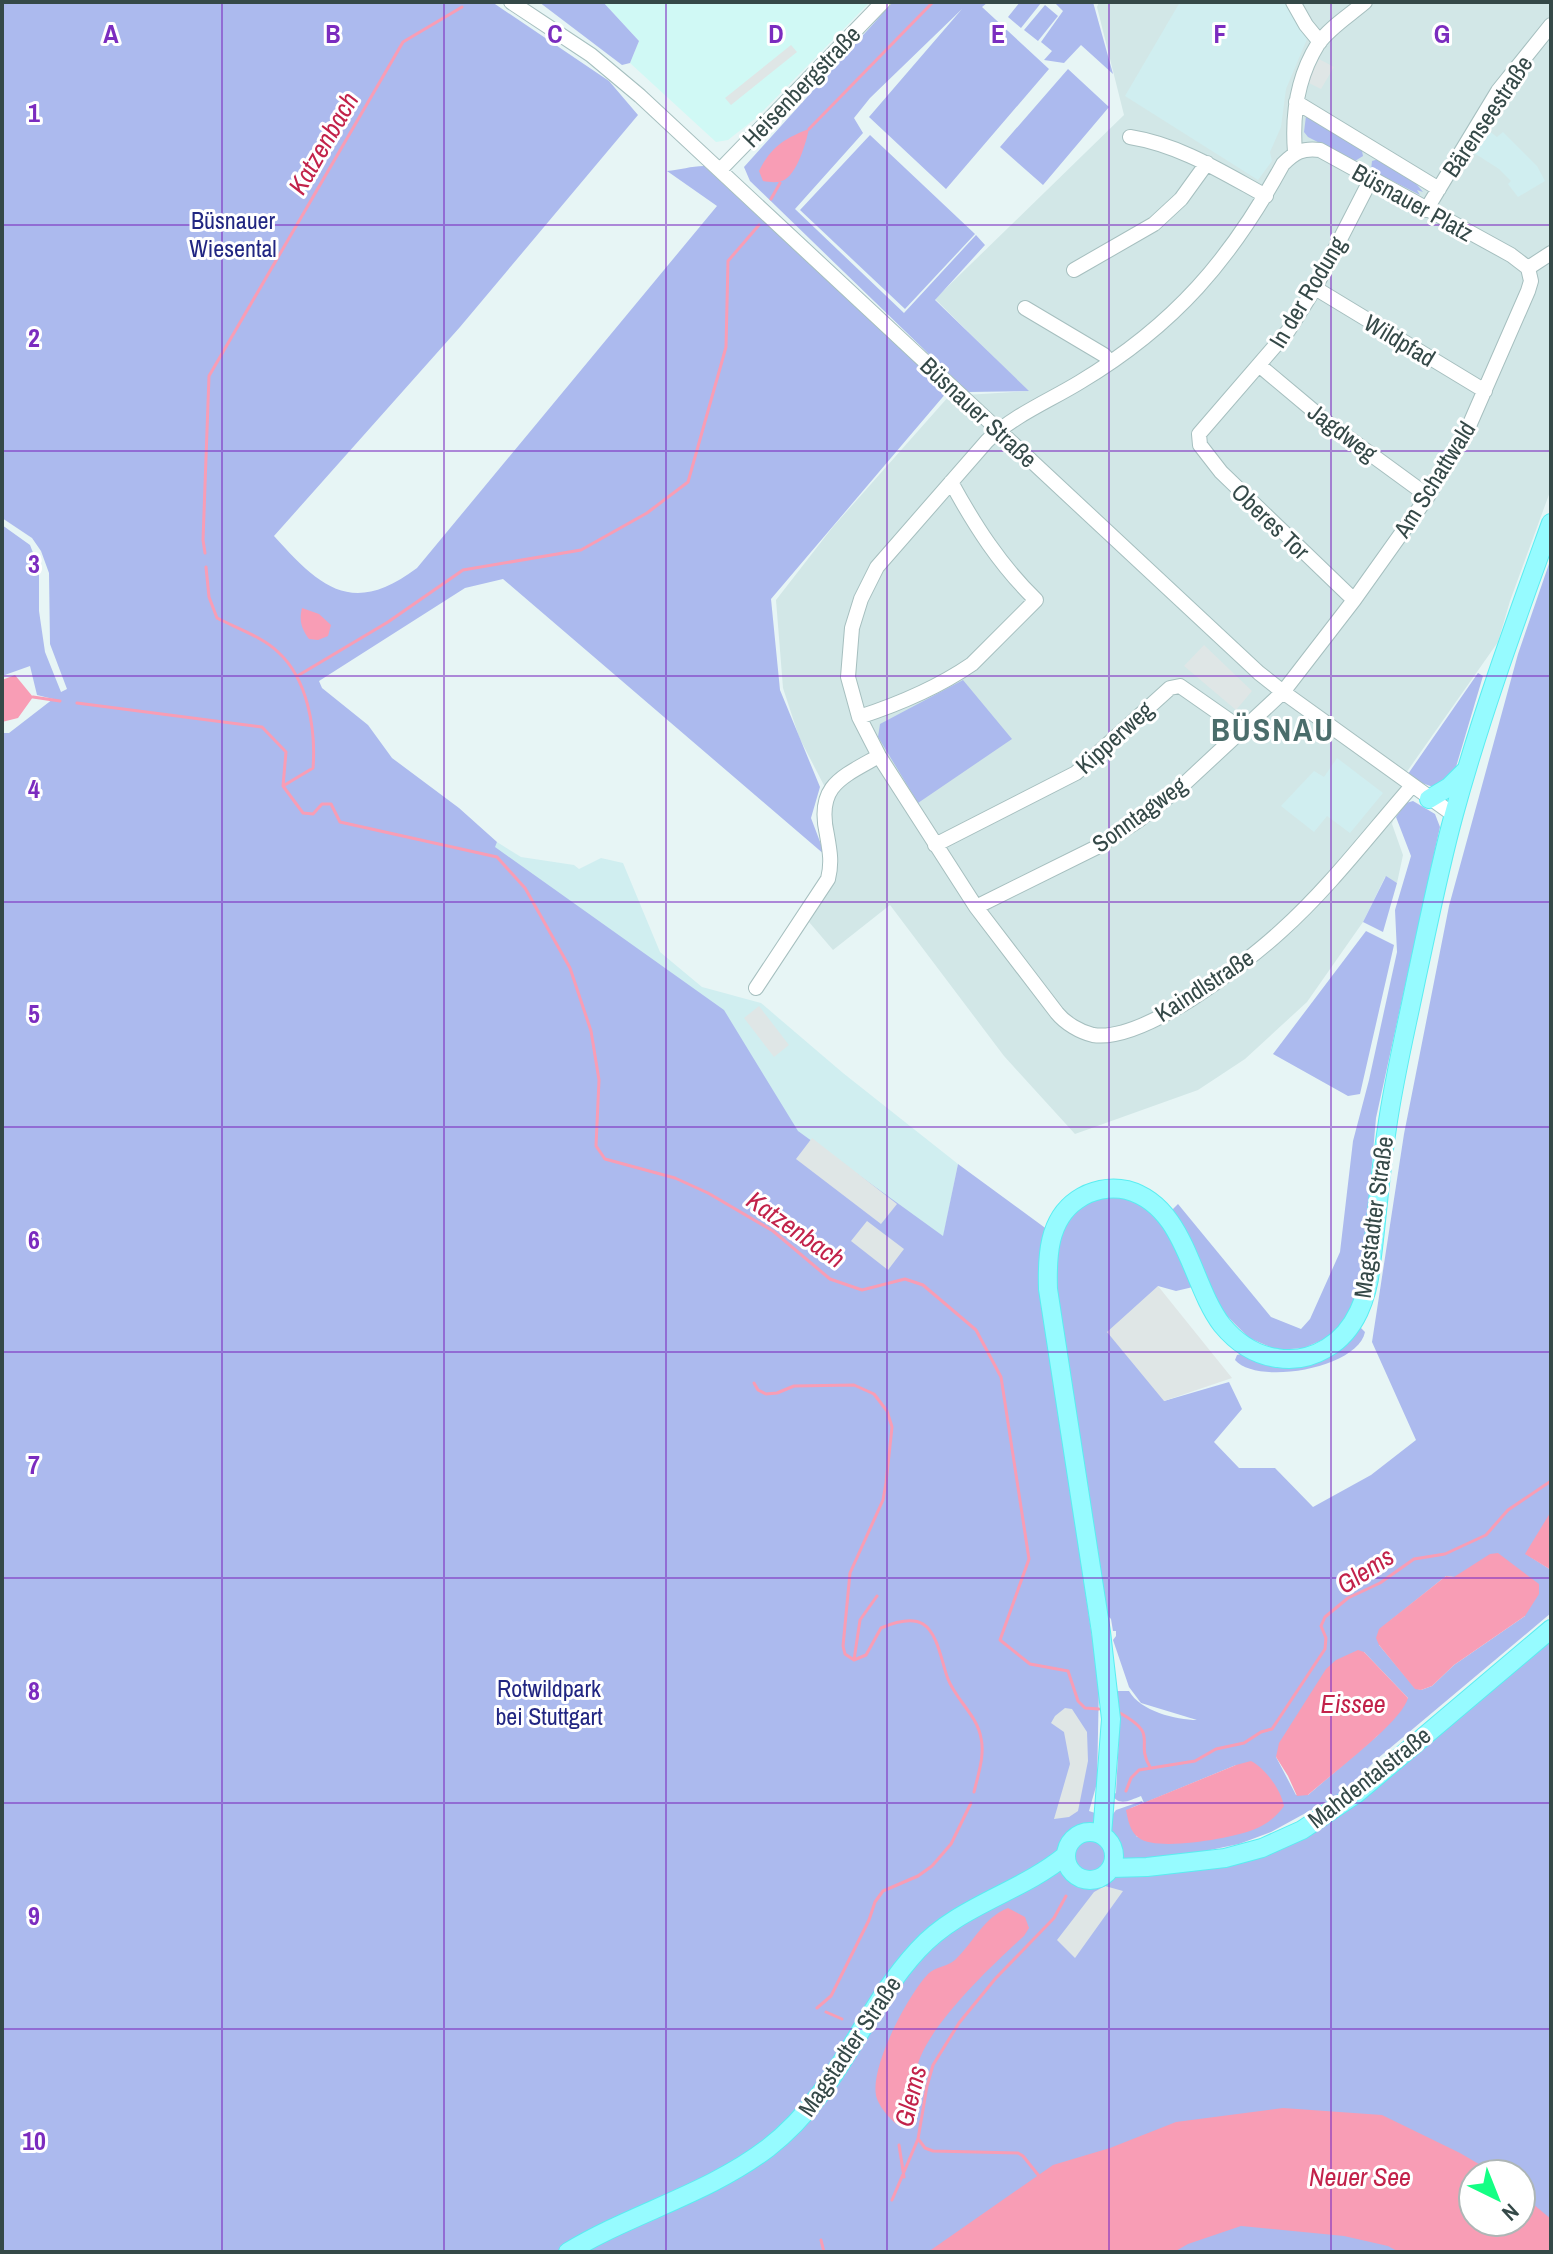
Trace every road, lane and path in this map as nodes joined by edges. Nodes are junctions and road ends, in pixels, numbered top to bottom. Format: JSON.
{"nodes":[{"id":1,"x":511,"y":2,"type":"edge"},
{"id":2,"x":883,"y":2,"type":"edge"},
{"id":3,"x":1293,"y":2,"type":"edge"},
{"id":4,"x":1365,"y":2,"type":"edge"},
{"id":5,"x":1551,"y":25,"type":"edge"},
{"id":6,"x":1320,"y":42,"type":"junction"},
{"id":7,"x":1296,"y":102,"type":"junction"},
{"id":8,"x":1130,"y":137,"type":"dead end"},
{"id":9,"x":1295,"y":152,"type":"junction"},
{"id":10,"x":1207,"y":163,"type":"junction"},
{"id":11,"x":720,"y":170,"type":"junction"},
{"id":12,"x":1371,"y":179,"type":"junction"},
{"id":13,"x":1439,"y":189,"type":"junction"},
{"id":14,"x":1266,"y":196,"type":"junction"},
{"id":15,"x":1426,"y":210,"type":"junction"},
{"id":16,"x":1551,"y":253,"type":"edge"},
{"id":17,"x":1528,"y":268,"type":"junction"},
{"id":18,"x":1074,"y":270,"type":"dead end"},
{"id":19,"x":1315,"y":288,"type":"junction"},
{"id":20,"x":1025,"y":308,"type":"dead end"},
{"id":21,"x":1110,"y":362,"type":"junction"},
{"id":22,"x":1260,"y":366,"type":"junction"},
{"id":23,"x":1485,"y":391,"type":"junction"},
{"id":24,"x":998,"y":430,"type":"junction"},
{"id":25,"x":1199,"y":434,"type":"joint"},
{"id":26,"x":951,"y":482,"type":"junction"},
{"id":27,"x":1428,"y":496,"type":"junction"},
{"id":28,"x":1551,"y":523,"type":"edge"},
{"id":29,"x":1354,"y":600,"type":"junction"},
{"id":30,"x":1283,"y":692,"type":"junction"},
{"id":31,"x":859,"y":717,"type":"junction"},
{"id":32,"x":1243,"y":730,"type":"junction"},
{"id":33,"x":879,"y":756,"type":"junction"},
{"id":34,"x":1467,"y":769,"type":"junction"},
{"id":35,"x":1411,"y":787,"type":"junction"},
{"id":36,"x":1429,"y":799,"type":"junction"},
{"id":37,"x":1454,"y":815,"type":"junction"},
{"id":38,"x":935,"y":845,"type":"junction"},
{"id":39,"x":976,"y":907,"type":"junction"},
{"id":40,"x":756,"y":988,"type":"dead end"},
{"id":41,"x":1551,"y":1629,"type":"edge"},
{"id":42,"x":1103,"y":1846,"type":"junction"},
{"id":43,"x":1066,"y":1855,"type":"junction"},
{"id":44,"x":1073,"y":1873,"type":"junction"},
{"id":45,"x":995,"y":1896,"type":"junction"},
{"id":46,"x":568,"y":2252,"type":"edge"}],
"edges":[{"from":1,"to":11,"type":"street","name":"Büsnauer Straße"},
{"from":2,"to":11,"type":"street","name":"Heisenbergstraße"},
{"from":3,"to":6,"type":"street"},
{"from":4,"to":6,"type":"street"},
{"from":5,"to":13,"type":"street","name":"Bärenseestraße"},
{"from":6,"to":7,"type":"street"},
{"from":7,"to":9,"type":"street"},
{"from":7,"to":13,"type":"street","name":"Büsnauer Platz"},
{"from":8,"to":10,"type":"street"},
{"from":9,"to":12,"type":"street","name":"Büsnauer Platz"},
{"from":9,"to":14,"type":"street","name":"Kaindlstraße"},
{"from":10,"to":14,"type":"street"},
{"from":10,"to":18,"type":"street"},
{"from":11,"to":24,"type":"street","name":"Büsnauer Straße"},
{"from":12,"to":15,"type":"street","name":"Büsnauer Platz"},
{"from":12,"to":19,"type":"street","name":"In der Rodung"},
{"from":13,"to":15,"type":"street","name":"Bärenseestraße"},
{"from":14,"to":21,"type":"street","name":"Kaindlstraße"},
{"from":15,"to":17,"type":"street","name":"Büsnauer Platz"},
{"from":16,"to":17,"type":"street"},
{"from":17,"to":23,"type":"street","name":"Am Schattwald"},
{"from":19,"to":22,"type":"street","name":"In der Rodung"},
{"from":19,"to":23,"type":"street","name":"Wildpfad"},
{"from":20,"to":21,"type":"street"},
{"from":21,"to":24,"type":"street","name":"Kaindlstraße"},
{"from":22,"to":25,"type":"street","name":"In der Rodung"},
{"from":22,"to":27,"type":"street","name":"Jagdweg"},
{"from":23,"to":27,"type":"street","name":"Am Schattwald"},
{"from":24,"to":26,"type":"street","name":"Kaindlstraße"},
{"from":24,"to":30,"type":"street","name":"Büsnauer Straße"},
{"from":25,"to":29,"type":"street","name":"Oberes Tor"},
{"from":26,"to":31,"type":"street","name":"Kaindlstraße"},
{"from":26,"to":31,"type":"street"},
{"from":27,"to":29,"type":"street","name":"Am Schattwald"},
{"from":28,"to":34,"type":"main road","name":"Magstadter Straße"},
{"from":29,"to":30,"type":"street","name":"Am Schattwald"},
{"from":30,"to":32,"type":"street","name":"Sonntagweg"},
{"from":30,"to":35,"type":"street","name":"Büsnauer Straße"},
{"from":31,"to":33,"type":"street","name":"Kaindlstraße"},
{"from":32,"to":38,"type":"street","name":"Kipperweg"},
{"from":32,"to":39,"type":"street","name":"Sonntagweg"},
{"from":33,"to":38,"type":"street","name":"Kaindlstraße"},
{"from":33,"to":40,"type":"street"},
{"from":34,"to":36,"type":"main road"},
{"from":34,"to":37,"type":"main road","name":"Magstadter Straße"},
{"from":35,"to":36,"type":"street","name":"Büsnauer Straße"},
{"from":35,"to":39,"type":"street","name":"Kaindlstraße"},
{"from":36,"to":37,"type":"street","name":"Büsnauer Straße"},
{"from":37,"to":42,"type":"main road","name":"Magstadter Straße"},
{"from":38,"to":39,"type":"street","name":"Kaindlstraße"},
{"from":41,"to":42,"type":"main road","name":"Mahdentalstraße"},
{"from":42,"to":43,"type":"main road"},
{"from":42,"to":44,"type":"main road"},
{"from":43,"to":44,"type":"main road"},
{"from":43,"to":45,"type":"main road","name":"Magstadter Straße"},
{"from":44,"to":45,"type":"main road","name":"Magstadter Straße"},
{"from":45,"to":46,"type":"main road","name":"Magstadter Straße"}]}
